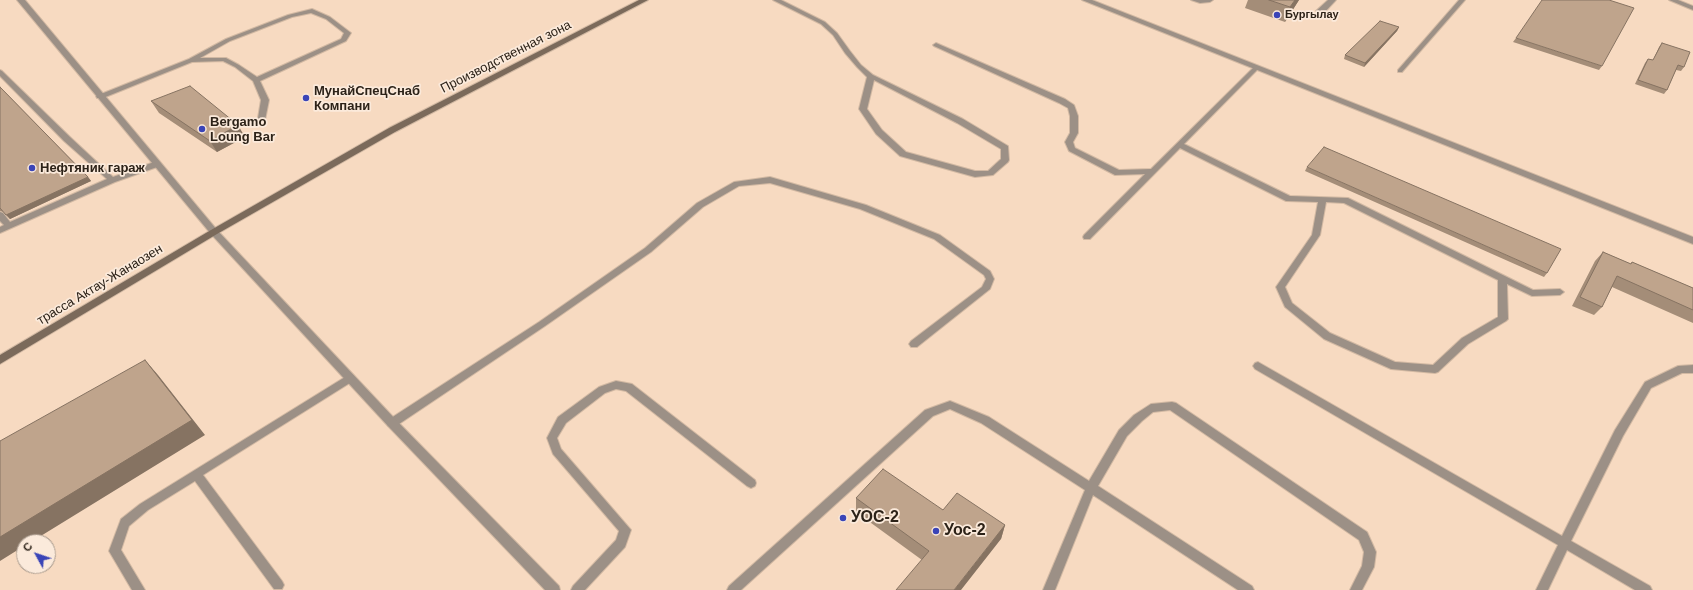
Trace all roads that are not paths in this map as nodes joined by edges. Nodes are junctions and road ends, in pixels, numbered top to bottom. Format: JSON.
{"nodes":[{"id":1,"x":21,"y":0,"type":"edge"},
{"id":2,"x":644,"y":0,"type":"edge"},
{"id":3,"x":776,"y":0,"type":"edge"},
{"id":4,"x":1086,"y":0,"type":"edge"},
{"id":5,"x":1194,"y":0,"type":"edge"},
{"id":6,"x":1210,"y":0,"type":"edge"},
{"id":7,"x":1332,"y":0,"type":"edge"},
{"id":8,"x":1462,"y":0,"type":"edge"},
{"id":9,"x":1672,"y":0,"type":"edge"},
{"id":10,"x":1693,"y":8,"type":"edge"},
{"id":11,"x":1319,"y":13,"type":"dead end"},
{"id":12,"x":936,"y":45,"type":"dead end"},
{"id":13,"x":191,"y":60,"type":"junction"},
{"id":14,"x":1256,"y":68,"type":"junction"},
{"id":15,"x":1400,"y":71,"type":"dead end"},
{"id":16,"x":0,"y":72,"type":"edge"},
{"id":17,"x":871,"y":76,"type":"junction"},
{"id":18,"x":256,"y":80,"type":"junction"},
{"id":19,"x":100,"y":96,"type":"junction"},
{"id":20,"x":262,"y":118,"type":"dead end"},
{"id":21,"x":1179,"y":145,"type":"junction"},
{"id":22,"x":157,"y":164,"type":"junction"},
{"id":23,"x":1153,"y":171,"type":"junction"},
{"id":24,"x":112,"y":180,"type":"junction"},
{"id":25,"x":1323,"y":199,"type":"junction"},
{"id":26,"x":0,"y":215,"type":"edge"},
{"id":27,"x":9,"y":226,"type":"junction"},
{"id":28,"x":0,"y":230,"type":"edge"},
{"id":29,"x":214,"y":232,"type":"junction"},
{"id":30,"x":1087,"y":237,"type":"dead end"},
{"id":31,"x":1693,"y":241,"type":"edge"},
{"id":32,"x":1502,"y":278,"type":"junction"},
{"id":33,"x":1560,"y":292,"type":"dead end"},
{"id":34,"x":914,"y":344,"type":"dead end"},
{"id":35,"x":0,"y":360,"type":"edge"},
{"id":36,"x":1258,"y":366,"type":"dead end"},
{"id":37,"x":1693,"y":369,"type":"edge"},
{"id":38,"x":350,"y":378,"type":"junction"},
{"id":39,"x":392,"y":423,"type":"junction"},
{"id":40,"x":196,"y":474,"type":"junction"},
{"id":41,"x":751,"y":483,"type":"dead end"},
{"id":42,"x":1091,"y":488,"type":"junction"},
{"id":43,"x":1564,"y":544,"type":"junction"},
{"id":44,"x":278,"y":584,"type":"dead end"},
{"id":45,"x":139,"y":590,"type":"edge"},
{"id":46,"x":554,"y":590,"type":"edge"},
{"id":47,"x":577,"y":590,"type":"edge"},
{"id":48,"x":733,"y":590,"type":"edge"},
{"id":49,"x":1049,"y":590,"type":"edge"},
{"id":50,"x":1248,"y":590,"type":"edge"},
{"id":51,"x":1356,"y":590,"type":"edge"},
{"id":52,"x":1542,"y":590,"type":"edge"},
{"id":53,"x":1646,"y":590,"type":"edge"}],
"edges":[{"from":1,"to":19,"type":"street"},
{"from":2,"to":29,"type":"main road","name":"Производственная зона"},
{"from":3,"to":17,"type":"lane"},
{"from":4,"to":14,"type":"street"},
{"from":5,"to":6,"type":"lane"},
{"from":7,"to":11,"type":"street"},
{"from":8,"to":15,"type":"lane"},
{"from":9,"to":10,"type":"lane"},
{"from":12,"to":23,"type":"lane"},
{"from":13,"to":18,"type":"lane"},
{"from":13,"to":18,"type":"lane"},
{"from":13,"to":19,"type":"lane"},
{"from":14,"to":21,"type":"lane"},
{"from":14,"to":31,"type":"street"},
{"from":16,"to":24,"type":"lane"},
{"from":17,"to":17,"type":"lane"},
{"from":18,"to":20,"type":"lane"},
{"from":19,"to":22,"type":"street"},
{"from":21,"to":23,"type":"lane"},
{"from":21,"to":25,"type":"lane"},
{"from":22,"to":24,"type":"lane"},
{"from":22,"to":29,"type":"street"},
{"from":23,"to":30,"type":"lane"},
{"from":24,"to":27,"type":"lane"},
{"from":25,"to":32,"type":"lane"},
{"from":25,"to":32,"type":"lane"},
{"from":26,"to":27,"type":"lane"},
{"from":27,"to":28,"type":"lane"},
{"from":29,"to":35,"type":"main road","name":"трасса Актау-Жанаозен"},
{"from":29,"to":38,"type":"street"},
{"from":32,"to":33,"type":"lane"},
{"from":34,"to":39,"type":"lane"},
{"from":36,"to":43,"type":"lane"},
{"from":37,"to":43,"type":"lane"},
{"from":38,"to":39,"type":"street"},
{"from":38,"to":40,"type":"lane"},
{"from":39,"to":46,"type":"street"},
{"from":40,"to":44,"type":"lane"},
{"from":40,"to":45,"type":"lane"},
{"from":41,"to":47,"type":"lane"},
{"from":42,"to":48,"type":"lane"},
{"from":42,"to":49,"type":"lane"},
{"from":42,"to":50,"type":"lane"},
{"from":42,"to":51,"type":"lane"},
{"from":43,"to":52,"type":"lane"},
{"from":43,"to":53,"type":"lane"}]}
